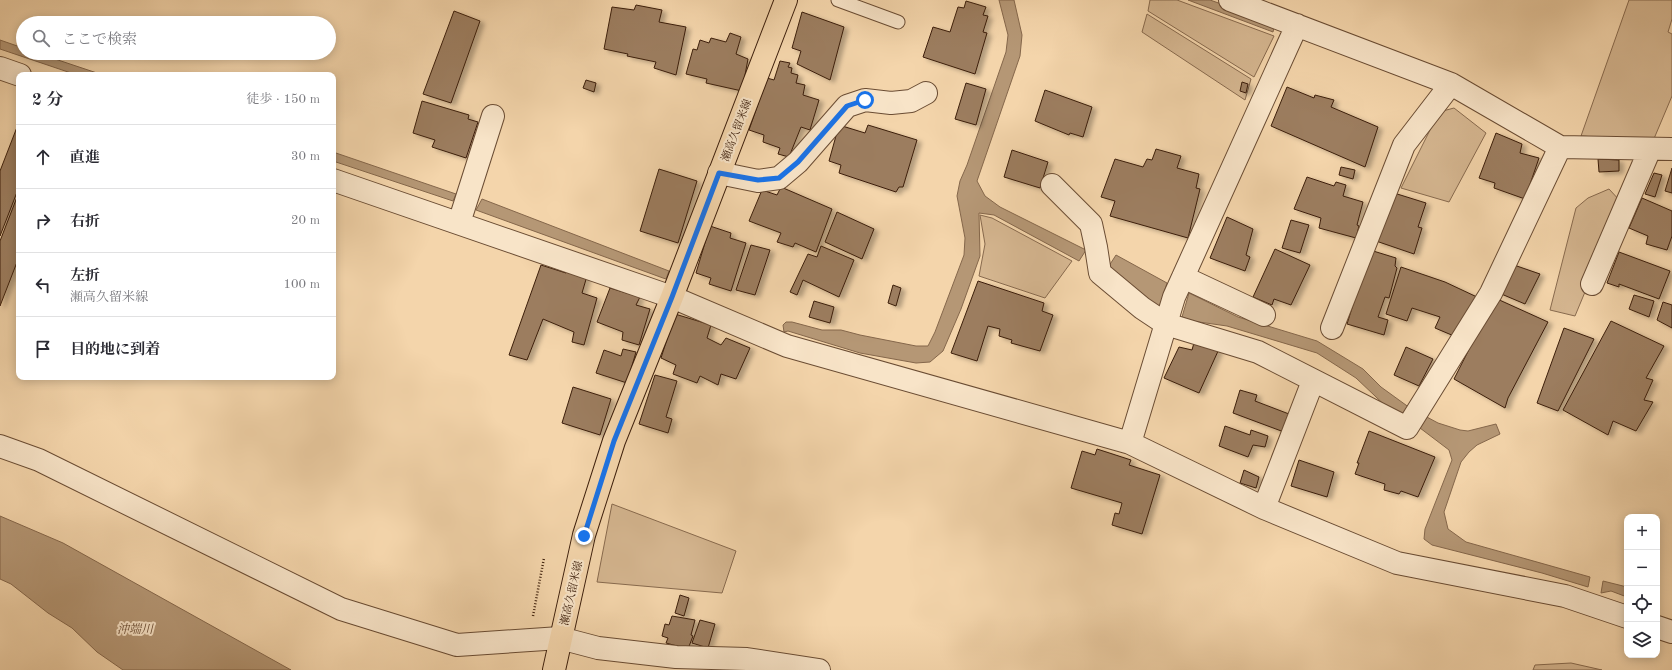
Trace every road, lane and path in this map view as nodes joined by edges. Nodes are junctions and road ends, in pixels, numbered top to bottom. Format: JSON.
{"nodes":[{"id":1,"x":786,"y":0,"type":"edge"},
{"id":2,"x":838,"y":0,"type":"edge"},
{"id":3,"x":1230,"y":0,"type":"edge"},
{"id":4,"x":898,"y":22,"type":"dead end"},
{"id":5,"x":1297,"y":25,"type":"junction"},
{"id":6,"x":0,"y":68,"type":"edge"},
{"id":7,"x":16,"y":74,"type":"edge"},
{"id":8,"x":1451,"y":84,"type":"junction"},
{"id":9,"x":926,"y":93,"type":"dead end"},
{"id":10,"x":493,"y":116,"type":"dead end"},
{"id":11,"x":1560,"y":147,"type":"junction"},
{"id":12,"x":1650,"y":149,"type":"junction"},
{"id":13,"x":1672,"y":149,"type":"edge"},
{"id":14,"x":719,"y":173,"type":"junction"},
{"id":15,"x":336,"y":181,"type":"edge"},
{"id":16,"x":1052,"y":185,"type":"dead end"},
{"id":17,"x":459,"y":223,"type":"junction"},
{"id":18,"x":1183,"y":277,"type":"junction"},
{"id":19,"x":1592,"y":284,"type":"dead end"},
{"id":20,"x":672,"y":297,"type":"junction"},
{"id":21,"x":1264,"y":315,"type":"dead end"},
{"id":22,"x":1166,"y":324,"type":"junction"},
{"id":23,"x":1332,"y":328,"type":"dead end"},
{"id":24,"x":1313,"y":381,"type":"junction"},
{"id":25,"x":1130,"y":443,"type":"junction"},
{"id":26,"x":0,"y":446,"type":"edge"},
{"id":27,"x":1264,"y":508,"type":"junction"},
{"id":28,"x":544,"y":558,"type":"dead end"},
{"id":29,"x":1624,"y":616,"type":"edge"},
{"id":30,"x":1660,"y":628,"type":"edge"},
{"id":31,"x":1672,"y":632,"type":"edge"},
{"id":32,"x":529,"y":640,"type":"junction"},
{"id":33,"x":557,"y":655,"type":"edge"},
{"id":34,"x":819,"y":670,"type":"edge"}],
"edges":[{"from":1,"to":14,"type":"main road","name":"瀬高久留米線"},
{"from":2,"to":4,"type":"lane"},
{"from":3,"to":5,"type":"street"},
{"from":5,"to":8,"type":"street"},
{"from":5,"to":18,"type":"street"},
{"from":6,"to":7,"type":"street"},
{"from":8,"to":11,"type":"street"},
{"from":8,"to":23,"type":"street"},
{"from":9,"to":14,"type":"street"},
{"from":10,"to":17,"type":"street"},
{"from":11,"to":12,"type":"street"},
{"from":11,"to":24,"type":"street"},
{"from":12,"to":13,"type":"street"},
{"from":12,"to":19,"type":"street"},
{"from":14,"to":20,"type":"main road","name":"瀬高久留米線"},
{"from":15,"to":17,"type":"street"},
{"from":16,"to":22,"type":"street"},
{"from":17,"to":20,"type":"street"},
{"from":18,"to":21,"type":"street"},
{"from":18,"to":22,"type":"street"},
{"from":20,"to":25,"type":"street"},
{"from":20,"to":33,"type":"main road","name":"瀬高久留米線"},
{"from":22,"to":24,"type":"street"},
{"from":22,"to":25,"type":"street"},
{"from":24,"to":27,"type":"street"},
{"from":25,"to":27,"type":"street"},
{"from":26,"to":32,"type":"street"},
{"from":27,"to":29,"type":"street"},
{"from":28,"to":32,"type":"path"},
{"from":30,"to":31,"type":"street"},
{"from":32,"to":33,"type":"street"},
{"from":33,"to":34,"type":"street"}]}
